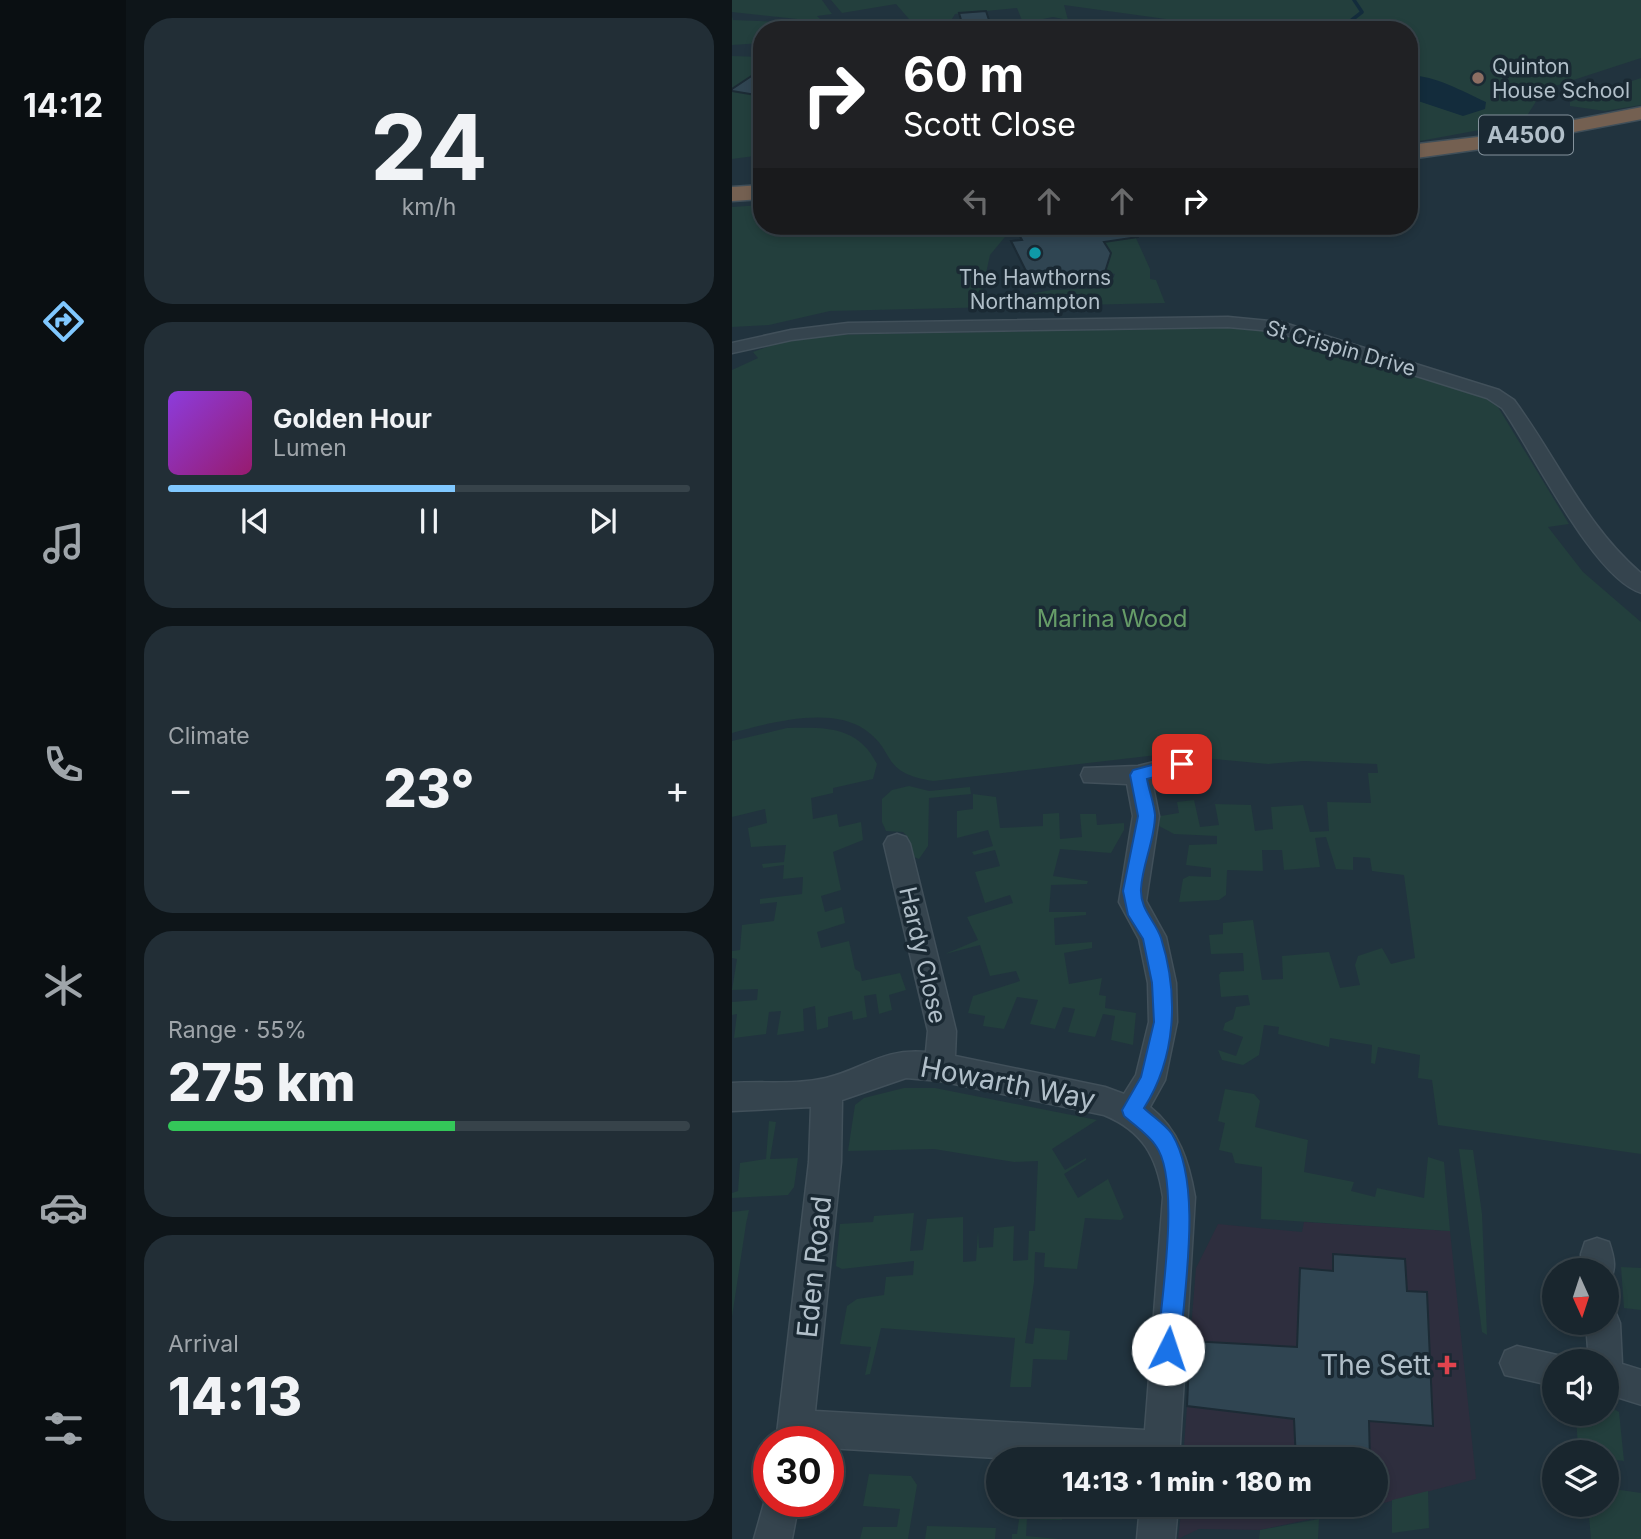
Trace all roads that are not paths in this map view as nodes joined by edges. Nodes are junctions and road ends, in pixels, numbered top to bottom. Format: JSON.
{"nodes":[{"id":1,"x":1641,"y":113,"type":"edge"},
{"id":2,"x":1641,"y":125,"type":"edge"},
{"id":3,"x":1418,"y":151,"type":"edge"},
{"id":4,"x":1418,"y":162,"type":"edge"},
{"id":5,"x":753,"y":184,"type":"edge"},
{"id":6,"x":732,"y":185,"type":"edge"},
{"id":7,"x":753,"y":191,"type":"edge"},
{"id":8,"x":732,"y":192,"type":"edge"},
{"id":9,"x":732,"y":348,"type":"edge"},
{"id":10,"x":1641,"y":586,"type":"edge"},
{"id":11,"x":1182,"y":764,"type":"dead end"},
{"id":12,"x":1093,"y":775,"type":"dead end"},
{"id":13,"x":1138,"y":775,"type":"junction"},
{"id":14,"x":897,"y":844,"type":"dead end"},
{"id":15,"x":940,"y":1067,"type":"junction"},
{"id":16,"x":827,"y":1092,"type":"junction"},
{"id":17,"x":732,"y":1097,"type":"edge"},
{"id":18,"x":1131,"y":1110,"type":"junction"},
{"id":19,"x":1518,"y":1363,"type":"dead end"},
{"id":20,"x":1542,"y":1367,"type":"edge"},
{"id":21,"x":1619,"y":1381,"type":"edge"},
{"id":22,"x":1641,"y":1388,"type":"edge"},
{"id":23,"x":797,"y":1426,"type":"edge"},
{"id":24,"x":844,"y":1437,"type":"edge"},
{"id":25,"x":1027,"y":1447,"type":"edge"},
{"id":26,"x":1161,"y":1447,"type":"edge"},
{"id":27,"x":778,"y":1517,"type":"edge"},
{"id":28,"x":1158,"y":1517,"type":"edge"},
{"id":29,"x":773,"y":1539,"type":"edge"},
{"id":30,"x":1156,"y":1539,"type":"edge"}],
"edges":[{"from":1,"to":3,"type":"highway","number":"A4500"},
{"from":2,"to":4,"type":"highway","number":"A4500"},
{"from":5,"to":6,"type":"highway"},
{"from":7,"to":8,"type":"highway"},
{"from":9,"to":10,"type":"street","name":"St Crispin Drive"},
{"from":11,"to":13,"type":"street"},
{"from":12,"to":13,"type":"street"},
{"from":13,"to":18,"type":"street"},
{"from":14,"to":15,"type":"street","name":"Hardy Close"},
{"from":15,"to":16,"type":"street","name":"Howarth Way"},
{"from":15,"to":18,"type":"street","name":"Howarth Way"},
{"from":16,"to":17,"type":"street","name":"Howarth Way"},
{"from":16,"to":23,"type":"street","name":"Eden Road"},
{"from":18,"to":26,"type":"street","name":"Howarth Way"},
{"from":19,"to":20,"type":"street"},
{"from":21,"to":22,"type":"street"},
{"from":24,"to":25,"type":"street"},
{"from":27,"to":29,"type":"street"},
{"from":28,"to":30,"type":"street"}]}
